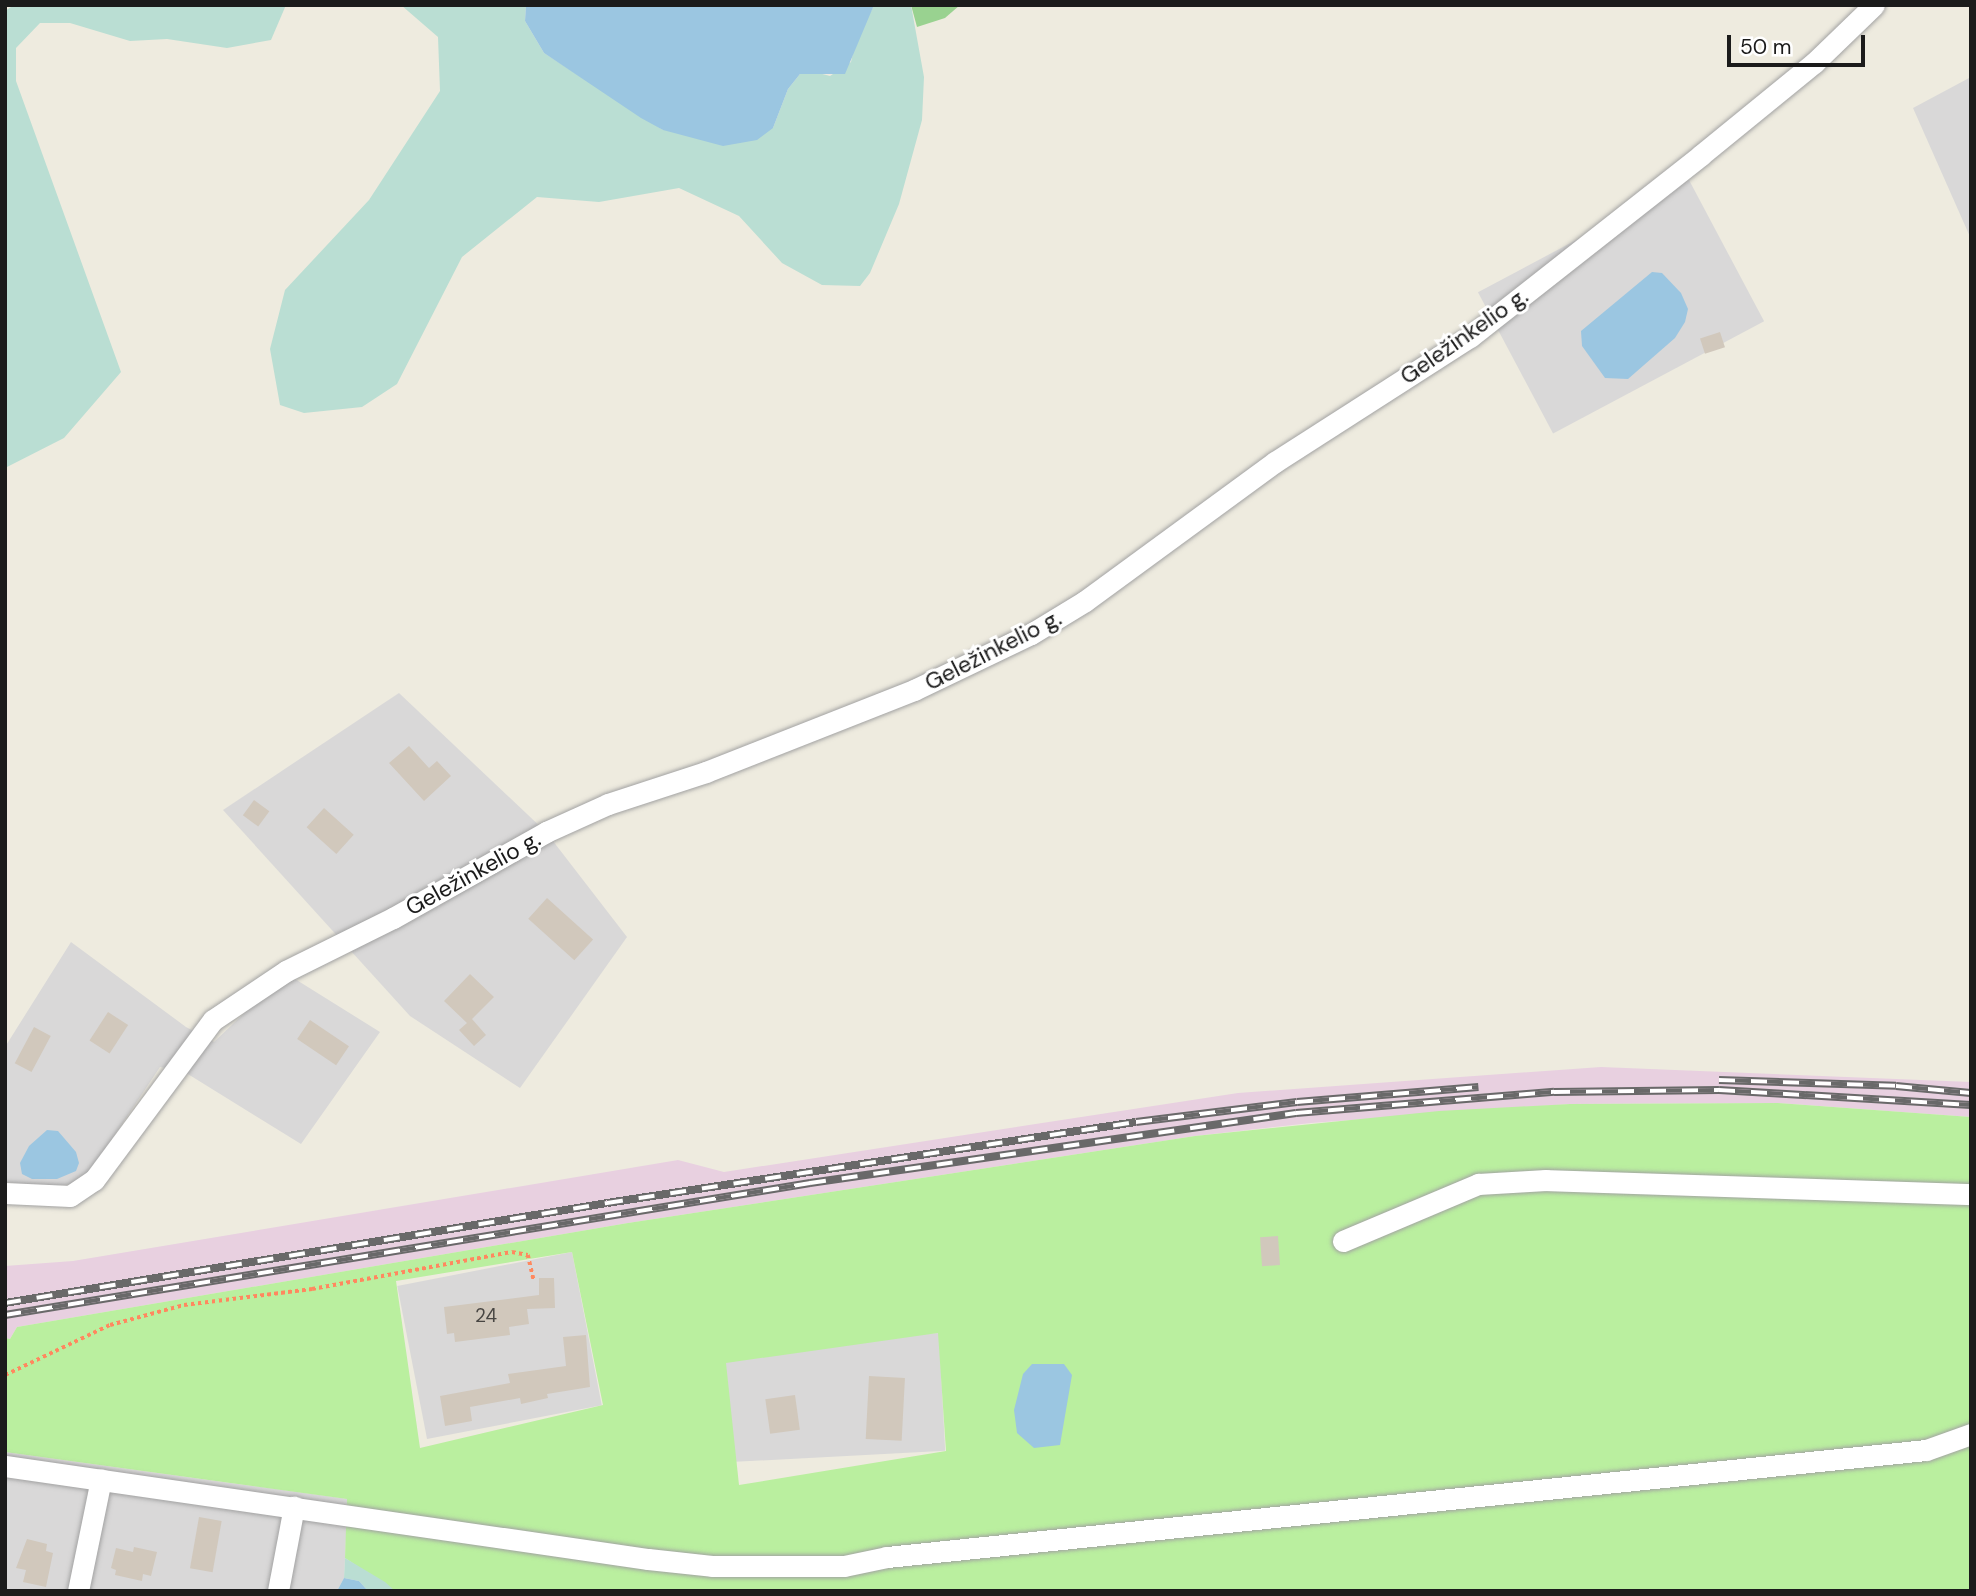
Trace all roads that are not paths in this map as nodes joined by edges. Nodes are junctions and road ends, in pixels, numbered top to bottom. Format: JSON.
{"nodes":[{"id":1,"x":1874,"y":5,"type":"edge"},
{"id":2,"x":5,"y":1193,"type":"edge"},
{"id":3,"x":1971,"y":1194,"type":"edge"},
{"id":4,"x":1343,"y":1241,"type":"dead end"},
{"id":5,"x":1971,"y":1434,"type":"edge"},
{"id":6,"x":5,"y":1466,"type":"edge"},
{"id":7,"x":101,"y":1479,"type":"junction"},
{"id":8,"x":294,"y":1506,"type":"junction"},
{"id":9,"x":78,"y":1591,"type":"edge"},
{"id":10,"x":278,"y":1591,"type":"edge"}],
"edges":[{"from":1,"to":2,"type":"street","name":"Geležinkelio g."},
{"from":3,"to":4,"type":"street"},
{"from":5,"to":8,"type":"street"},
{"from":6,"to":7,"type":"street"},
{"from":7,"to":8,"type":"street"},
{"from":7,"to":9,"type":"street"},
{"from":8,"to":10,"type":"street"}]}
